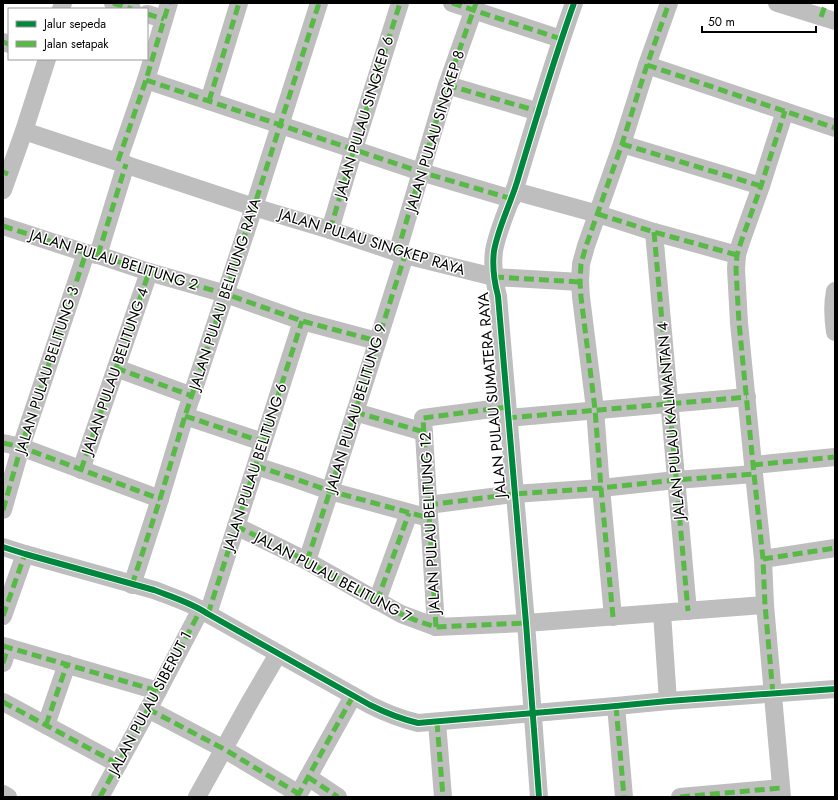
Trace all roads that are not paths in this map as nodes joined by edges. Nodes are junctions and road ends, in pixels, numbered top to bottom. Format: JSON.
{"nodes":[{"id":1,"x":113,"y":3,"type":"edge"},
{"id":2,"x":239,"y":3,"type":"edge"},
{"id":3,"x":319,"y":3,"type":"edge"},
{"id":4,"x":400,"y":3,"type":"edge"},
{"id":5,"x":452,"y":3,"type":"edge"},
{"id":6,"x":574,"y":3,"type":"edge"},
{"id":7,"x":669,"y":3,"type":"edge"},
{"id":8,"x":777,"y":3,"type":"edge"},
{"id":9,"x":475,"y":6,"type":"edge"},
{"id":10,"x":129,"y":8,"type":"edge"},
{"id":11,"x":167,"y":11,"type":"edge"},
{"id":12,"x":148,"y":14,"type":"edge"},
{"id":13,"x":827,"y":14,"type":"edge"},
{"id":14,"x":561,"y":38,"type":"junction"},
{"id":15,"x":47,"y":60,"type":"edge"},
{"id":16,"x":647,"y":65,"type":"junction"},
{"id":17,"x":146,"y":80,"type":"junction"},
{"id":18,"x":447,"y":85,"type":"junction"},
{"id":19,"x":209,"y":101,"type":"junction"},
{"id":20,"x":785,"y":111,"type":"junction"},
{"id":21,"x":539,"y":112,"type":"junction"},
{"id":22,"x":280,"y":124,"type":"junction"},
{"id":23,"x":835,"y":128,"type":"edge"},
{"id":24,"x":24,"y":131,"type":"junction"},
{"id":25,"x":622,"y":144,"type":"junction"},
{"id":26,"x":354,"y":149,"type":"junction"},
{"id":27,"x":122,"y":163,"type":"junction"},
{"id":28,"x":422,"y":172,"type":"junction"},
{"id":29,"x":5,"y":179,"type":"edge"},
{"id":30,"x":761,"y":186,"type":"junction"},
{"id":31,"x":513,"y":195,"type":"junction"},
{"id":32,"x":254,"y":207,"type":"junction"},
{"id":33,"x":598,"y":214,"type":"junction"},
{"id":34,"x":3,"y":226,"type":"edge"},
{"id":35,"x":330,"y":230,"type":"junction"},
{"id":36,"x":654,"y":232,"type":"junction"},
{"id":37,"x":92,"y":254,"type":"junction"},
{"id":38,"x":401,"y":254,"type":"junction"},
{"id":39,"x":737,"y":255,"type":"junction"},
{"id":40,"x":149,"y":272,"type":"junction"},
{"id":41,"x":494,"y":277,"type":"junction"},
{"id":42,"x":580,"y":282,"type":"junction"},
{"id":43,"x":835,"y":291,"type":"edge"},
{"id":44,"x":226,"y":294,"type":"junction"},
{"id":45,"x":302,"y":321,"type":"junction"},
{"id":46,"x":835,"y":332,"type":"edge"},
{"id":47,"x":377,"y":341,"type":"junction"},
{"id":48,"x":116,"y":368,"type":"junction"},
{"id":49,"x":192,"y":396,"type":"junction"},
{"id":50,"x":747,"y":397,"type":"junction"},
{"id":51,"x":669,"y":404,"type":"junction"},
{"id":52,"x":595,"y":409,"type":"junction"},
{"id":53,"x":355,"y":412,"type":"junction"},
{"id":54,"x":507,"y":412,"type":"junction"},
{"id":55,"x":185,"y":416,"type":"junction"},
{"id":56,"x":424,"y":425,"type":"junction"},
{"id":57,"x":263,"y":442,"type":"junction"},
{"id":58,"x":3,"y":443,"type":"edge"},
{"id":59,"x":21,"y":447,"type":"junction"},
{"id":60,"x":835,"y":457,"type":"edge"},
{"id":61,"x":256,"y":466,"type":"junction"},
{"id":62,"x":81,"y":470,"type":"junction"},
{"id":63,"x":754,"y":470,"type":"junction"},
{"id":64,"x":676,"y":480,"type":"junction"},
{"id":65,"x":601,"y":488,"type":"junction"},
{"id":66,"x":330,"y":491,"type":"junction"},
{"id":67,"x":514,"y":494,"type":"junction"},
{"id":68,"x":160,"y":499,"type":"junction"},
{"id":69,"x":3,"y":510,"type":"edge"},
{"id":70,"x":429,"y":512,"type":"junction"},
{"id":71,"x":409,"y":513,"type":"junction"},
{"id":72,"x":236,"y":526,"type":"junction"},
{"id":73,"x":3,"y":547,"type":"edge"},
{"id":74,"x":835,"y":548,"type":"edge"},
{"id":75,"x":25,"y":554,"type":"junction"},
{"id":76,"x":763,"y":559,"type":"junction"},
{"id":77,"x":307,"y":561,"type":"junction"},
{"id":78,"x":132,"y":585,"type":"junction"},
{"id":79,"x":377,"y":601,"type":"junction"},
{"id":80,"x":765,"y":605,"type":"junction"},
{"id":81,"x":688,"y":611,"type":"junction"},
{"id":82,"x":204,"y":612,"type":"junction"},
{"id":83,"x":662,"y":613,"type":"junction"},
{"id":84,"x":3,"y":616,"type":"edge"},
{"id":85,"x":613,"y":617,"type":"junction"},
{"id":86,"x":526,"y":623,"type":"junction"},
{"id":87,"x":436,"y":627,"type":"junction"},
{"id":88,"x":5,"y":652,"type":"edge"},
{"id":89,"x":278,"y":654,"type":"junction"},
{"id":90,"x":67,"y":664,"type":"junction"},
{"id":91,"x":835,"y":689,"type":"edge"},
{"id":92,"x":158,"y":691,"type":"junction"},
{"id":93,"x":773,"y":694,"type":"junction"},
{"id":94,"x":353,"y":696,"type":"junction"},
{"id":95,"x":668,"y":701,"type":"junction"},
{"id":96,"x":3,"y":702,"type":"edge"},
{"id":97,"x":616,"y":706,"type":"junction"},
{"id":98,"x":148,"y":709,"type":"junction"},
{"id":99,"x":532,"y":713,"type":"junction"},
{"id":100,"x":437,"y":722,"type":"junction"},
{"id":101,"x":46,"y":725,"type":"junction"},
{"id":102,"x":224,"y":750,"type":"junction"},
{"id":103,"x":118,"y":764,"type":"junction"},
{"id":104,"x":308,"y":777,"type":"junction"},
{"id":105,"x":782,"y":792,"type":"edge"},
{"id":106,"x":3,"y":794,"type":"edge"},
{"id":107,"x":298,"y":796,"type":"edge"},
{"id":108,"x":702,"y":796,"type":"edge"},
{"id":109,"x":8,"y":797,"type":"edge"},
{"id":110,"x":100,"y":797,"type":"edge"},
{"id":111,"x":197,"y":797,"type":"edge"},
{"id":112,"x":338,"y":797,"type":"edge"},
{"id":113,"x":443,"y":797,"type":"edge"},
{"id":114,"x":539,"y":797,"type":"edge"},
{"id":115,"x":624,"y":797,"type":"edge"},
{"id":116,"x":680,"y":797,"type":"edge"}],
"edges":[{"from":1,"to":10,"type":"street"},
{"from":2,"to":19,"type":"street"},
{"from":3,"to":22,"type":"street","name":"JALAN PULAU BELITUNG RAYA"},
{"from":4,"to":26,"type":"street","name":"JALAN PULAU SINGKEP 6"},
{"from":5,"to":9,"type":"street"},
{"from":6,"to":14,"type":"street","name":"JALAN PULAU SUMATERA RAYA"},
{"from":7,"to":16,"type":"street"},
{"from":8,"to":13,"type":"street"},
{"from":9,"to":14,"type":"street"},
{"from":9,"to":18,"type":"street","name":"JALAN PULAU SINGKEP 8"},
{"from":11,"to":12,"type":"street"},
{"from":11,"to":17,"type":"street","name":"JALAN PULAU BELITUNG 3"},
{"from":14,"to":21,"type":"street","name":"JALAN PULAU SUMATERA RAYA"},
{"from":15,"to":24,"type":"street"},
{"from":16,"to":20,"type":"street"},
{"from":16,"to":25,"type":"street"},
{"from":17,"to":19,"type":"street"},
{"from":17,"to":27,"type":"street","name":"JALAN PULAU BELITUNG 3"},
{"from":18,"to":21,"type":"street"},
{"from":18,"to":28,"type":"street","name":"JALAN PULAU SINGKEP 8"},
{"from":19,"to":22,"type":"street"},
{"from":20,"to":23,"type":"street"},
{"from":20,"to":30,"type":"street"},
{"from":21,"to":31,"type":"street","name":"JALAN PULAU SUMATERA RAYA"},
{"from":22,"to":26,"type":"street"},
{"from":22,"to":32,"type":"street","name":"JALAN PULAU BELITUNG RAYA"},
{"from":24,"to":27,"type":"street","name":"JALAN PULAU SINGKEP RAYA"},
{"from":24,"to":29,"type":"street"},
{"from":25,"to":30,"type":"street"},
{"from":25,"to":33,"type":"street"},
{"from":26,"to":28,"type":"street"},
{"from":26,"to":35,"type":"street","name":"JALAN PULAU SINGKEP 6"},
{"from":27,"to":32,"type":"street","name":"JALAN PULAU SINGKEP RAYA"},
{"from":27,"to":37,"type":"street","name":"JALAN PULAU BELITUNG 3"},
{"from":28,"to":31,"type":"street"},
{"from":28,"to":38,"type":"street","name":"JALAN PULAU SINGKEP 8"},
{"from":30,"to":39,"type":"street"},
{"from":31,"to":33,"type":"street"},
{"from":31,"to":41,"type":"street","name":"JALAN PULAU SUMATERA RAYA"},
{"from":32,"to":35,"type":"street","name":"JALAN PULAU SINGKEP RAYA"},
{"from":32,"to":44,"type":"street","name":"JALAN PULAU BELITUNG RAYA"},
{"from":33,"to":36,"type":"street"},
{"from":33,"to":42,"type":"street"},
{"from":34,"to":37,"type":"street","name":"JALAN PULAU BELITUNG 2"},
{"from":35,"to":38,"type":"street","name":"JALAN PULAU SINGKEP RAYA"},
{"from":36,"to":39,"type":"street"},
{"from":36,"to":51,"type":"street","name":"JALAN PULAU KALIMANTAN 4"},
{"from":37,"to":40,"type":"street","name":"JALAN PULAU BELITUNG 2"},
{"from":37,"to":59,"type":"street","name":"JALAN PULAU BELITUNG 3"},
{"from":38,"to":41,"type":"street","name":"JALAN PULAU SINGKEP RAYA"},
{"from":38,"to":47,"type":"street","name":"JALAN PULAU BELITUNG 9"},
{"from":39,"to":50,"type":"street"},
{"from":40,"to":44,"type":"street","name":"JALAN PULAU BELITUNG 2"},
{"from":40,"to":48,"type":"street","name":"JALAN PULAU BELITUNG 4"},
{"from":41,"to":42,"type":"street","name":"JALAN PULAU SINGKEP RAYA"},
{"from":41,"to":54,"type":"street","name":"JALAN PULAU SUMATERA RAYA"},
{"from":42,"to":52,"type":"street"},
{"from":43,"to":46,"type":"street"},
{"from":44,"to":45,"type":"street","name":"JALAN PULAU BELITUNG 2"},
{"from":44,"to":49,"type":"street","name":"JALAN PULAU BELITUNG RAYA"},
{"from":45,"to":47,"type":"street","name":"JALAN PULAU BELITUNG 2"},
{"from":45,"to":57,"type":"street","name":"JALAN PULAU BELITUNG 6"},
{"from":47,"to":53,"type":"street","name":"JALAN PULAU BELITUNG 9"},
{"from":48,"to":49,"type":"street"},
{"from":48,"to":62,"type":"street","name":"JALAN PULAU BELITUNG 4"},
{"from":49,"to":55,"type":"street","name":"JALAN PULAU BELITUNG RAYA"},
{"from":50,"to":51,"type":"street"},
{"from":50,"to":63,"type":"street"},
{"from":51,"to":52,"type":"street"},
{"from":51,"to":64,"type":"street","name":"JALAN PULAU KALIMANTAN 4"},
{"from":52,"to":54,"type":"street"},
{"from":52,"to":65,"type":"street"},
{"from":53,"to":56,"type":"street"},
{"from":53,"to":66,"type":"street","name":"JALAN PULAU BELITUNG 9"},
{"from":54,"to":56,"type":"street"},
{"from":54,"to":67,"type":"street","name":"JALAN PULAU SUMATERA RAYA"},
{"from":55,"to":57,"type":"street"},
{"from":55,"to":68,"type":"street","name":"JALAN PULAU BELITUNG RAYA"},
{"from":56,"to":70,"type":"street","name":"JALAN PULAU BELITUNG 12"},
{"from":57,"to":61,"type":"street","name":"JALAN PULAU BELITUNG 6"},
{"from":58,"to":59,"type":"street"},
{"from":59,"to":62,"type":"street"},
{"from":59,"to":69,"type":"street","name":"JALAN PULAU BELITUNG 3"},
{"from":60,"to":63,"type":"street"},
{"from":61,"to":66,"type":"street"},
{"from":61,"to":72,"type":"street","name":"JALAN PULAU BELITUNG 6"},
{"from":62,"to":68,"type":"street"},
{"from":63,"to":64,"type":"street"},
{"from":63,"to":76,"type":"street"},
{"from":64,"to":65,"type":"street"},
{"from":64,"to":81,"type":"street","name":"JALAN PULAU KALIMANTAN 4"},
{"from":65,"to":67,"type":"street"},
{"from":65,"to":85,"type":"street"},
{"from":66,"to":71,"type":"street"},
{"from":66,"to":77,"type":"street","name":"JALAN PULAU BELITUNG 9"},
{"from":67,"to":70,"type":"street"},
{"from":67,"to":86,"type":"street","name":"JALAN PULAU SUMATERA RAYA"},
{"from":68,"to":78,"type":"street","name":"JALAN PULAU BELITUNG RAYA"},
{"from":70,"to":71,"type":"street"},
{"from":70,"to":87,"type":"street","name":"JALAN PULAU BELITUNG 12"},
{"from":71,"to":79,"type":"street"},
{"from":72,"to":77,"type":"street","name":"JALAN PULAU BELITUNG 7"},
{"from":72,"to":82,"type":"street","name":"JALAN PULAU BELITUNG 6"},
{"from":73,"to":75,"type":"street"},
{"from":74,"to":76,"type":"street"},
{"from":75,"to":78,"type":"street"},
{"from":75,"to":84,"type":"street"},
{"from":76,"to":80,"type":"street"},
{"from":77,"to":79,"type":"street","name":"JALAN PULAU BELITUNG 7"},
{"from":78,"to":82,"type":"street"},
{"from":79,"to":87,"type":"street","name":"JALAN PULAU BELITUNG 7"},
{"from":80,"to":81,"type":"street","name":"JALAN PULAU BELITUNG 7"},
{"from":80,"to":93,"type":"street"},
{"from":81,"to":83,"type":"street","name":"JALAN PULAU BELITUNG 7"},
{"from":82,"to":89,"type":"street"},
{"from":82,"to":92,"type":"street","name":"JALAN PULAU SIBERUT 1"},
{"from":83,"to":85,"type":"street","name":"JALAN PULAU BELITUNG 7"},
{"from":83,"to":95,"type":"street"},
{"from":85,"to":86,"type":"street","name":"JALAN PULAU BELITUNG 7"},
{"from":86,"to":87,"type":"street","name":"JALAN PULAU BELITUNG 7"},
{"from":86,"to":99,"type":"street","name":"JALAN PULAU SUMATERA RAYA"},
{"from":88,"to":90,"type":"street"},
{"from":89,"to":94,"type":"street"},
{"from":89,"to":102,"type":"street"},
{"from":90,"to":92,"type":"street"},
{"from":90,"to":101,"type":"street"},
{"from":91,"to":93,"type":"street"},
{"from":92,"to":98,"type":"street","name":"JALAN PULAU SIBERUT 1"},
{"from":93,"to":95,"type":"street"},
{"from":93,"to":105,"type":"street"},
{"from":94,"to":100,"type":"street"},
{"from":94,"to":104,"type":"street"},
{"from":95,"to":97,"type":"street"},
{"from":96,"to":101,"type":"street"},
{"from":97,"to":99,"type":"street"},
{"from":97,"to":115,"type":"street"},
{"from":98,"to":102,"type":"street"},
{"from":98,"to":103,"type":"street","name":"JALAN PULAU SIBERUT 1"},
{"from":99,"to":100,"type":"street"},
{"from":99,"to":114,"type":"street","name":"JALAN PULAU SUMATERA RAYA"},
{"from":100,"to":113,"type":"street"},
{"from":101,"to":103,"type":"street"},
{"from":102,"to":107,"type":"street"},
{"from":102,"to":111,"type":"street"},
{"from":103,"to":110,"type":"street","name":"JALAN PULAU SIBERUT 1"},
{"from":104,"to":107,"type":"street"},
{"from":104,"to":112,"type":"street"},
{"from":105,"to":108,"type":"street"},
{"from":106,"to":109,"type":"street"},
{"from":108,"to":116,"type":"street"}]}
